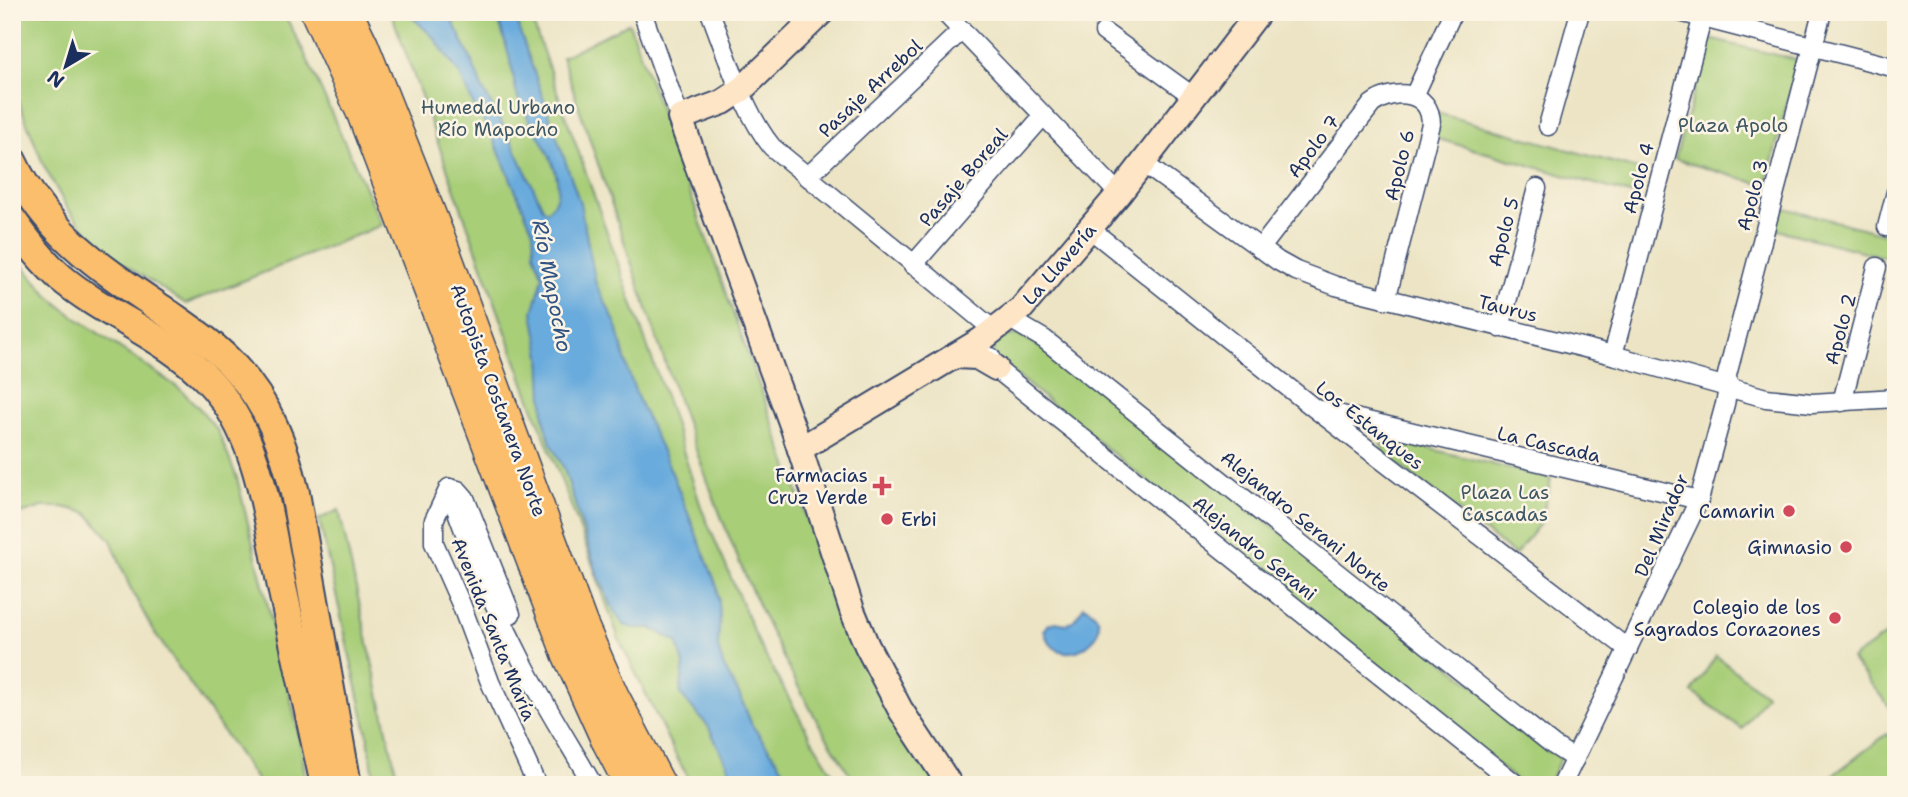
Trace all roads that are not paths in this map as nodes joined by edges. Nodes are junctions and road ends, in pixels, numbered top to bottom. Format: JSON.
{"nodes":[{"id":1,"x":317,"y":12,"type":"edge"},
{"id":2,"x":348,"y":12,"type":"edge"},
{"id":3,"x":642,"y":12,"type":"edge"},
{"id":4,"x":710,"y":12,"type":"edge"},
{"id":5,"x":821,"y":12,"type":"edge"},
{"id":6,"x":944,"y":12,"type":"edge"},
{"id":7,"x":1453,"y":12,"type":"edge"},
{"id":8,"x":1580,"y":12,"type":"edge"},
{"id":9,"x":1680,"y":12,"type":"edge"},
{"id":10,"x":1822,"y":12,"type":"edge"},
{"id":11,"x":1251,"y":15,"type":"edge"},
{"id":12,"x":1703,"y":15,"type":"edge"},
{"id":13,"x":962,"y":30,"type":"junction"},
{"id":14,"x":1104,"y":32,"type":"dead end"},
{"id":15,"x":1812,"y":46,"type":"junction"},
{"id":16,"x":1896,"y":68,"type":"edge"},
{"id":17,"x":741,"y":90,"type":"junction"},
{"id":18,"x":1414,"y":96,"type":"junction"},
{"id":19,"x":1194,"y":97,"type":"junction"},
{"id":20,"x":1043,"y":116,"type":"junction"},
{"id":21,"x":680,"y":118,"type":"junction"},
{"id":22,"x":1548,"y":126,"type":"dead end"},
{"id":23,"x":12,"y":161,"type":"edge"},
{"id":24,"x":1143,"y":163,"type":"junction"},
{"id":25,"x":807,"y":177,"type":"junction"},
{"id":26,"x":1537,"y":188,"type":"dead end"},
{"id":27,"x":1896,"y":192,"type":"edge"},
{"id":28,"x":1119,"y":194,"type":"junction"},
{"id":29,"x":12,"y":220,"type":"edge"},
{"id":30,"x":1887,"y":227,"type":"dead end"},
{"id":31,"x":1090,"y":229,"type":"junction"},
{"id":32,"x":1261,"y":249,"type":"junction"},
{"id":33,"x":913,"y":265,"type":"junction"},
{"id":34,"x":1877,"y":267,"type":"dead end"},
{"id":35,"x":1386,"y":300,"type":"junction"},
{"id":36,"x":999,"y":327,"type":"junction"},
{"id":37,"x":1500,"y":328,"type":"junction"},
{"id":38,"x":1613,"y":355,"type":"junction"},
{"id":39,"x":954,"y":356,"type":"junction"},
{"id":40,"x":996,"y":368,"type":"junction"},
{"id":41,"x":1728,"y":388,"type":"junction"},
{"id":42,"x":1896,"y":398,"type":"edge"},
{"id":43,"x":1842,"y":402,"type":"junction"},
{"id":44,"x":1314,"y":408,"type":"junction"},
{"id":45,"x":1390,"y":426,"type":"junction"},
{"id":46,"x":800,"y":449,"type":"junction"},
{"id":47,"x":1370,"y":452,"type":"junction"},
{"id":48,"x":1699,"y":500,"type":"junction"},
{"id":49,"x":1628,"y":649,"type":"junction"},
{"id":50,"x":1575,"y":759,"type":"junction"},
{"id":51,"x":325,"y":785,"type":"edge"},
{"id":52,"x":347,"y":785,"type":"edge"},
{"id":53,"x":537,"y":785,"type":"edge"},
{"id":54,"x":593,"y":785,"type":"edge"},
{"id":55,"x":631,"y":785,"type":"edge"},
{"id":56,"x":659,"y":785,"type":"edge"},
{"id":57,"x":950,"y":785,"type":"edge"},
{"id":58,"x":1517,"y":785,"type":"edge"},
{"id":59,"x":1562,"y":785,"type":"edge"}],
"edges":[{"from":1,"to":55,"type":"highway","name":"Autopista Costanera Norte"},
{"from":2,"to":56,"type":"highway","name":"Autopista Costanera Norte"},
{"from":3,"to":21,"type":"street"},
{"from":4,"to":17,"type":"street"},
{"from":5,"to":17,"type":"street"},
{"from":6,"to":13,"type":"street"},
{"from":7,"to":18,"type":"street"},
{"from":8,"to":22,"type":"street"},
{"from":9,"to":12,"type":"street"},
{"from":10,"to":15,"type":"street","name":"Apolo 3"},
{"from":11,"to":19,"type":"street","name":"La Llavería"},
{"from":12,"to":15,"type":"street"},
{"from":12,"to":38,"type":"street","name":"Apolo 4"},
{"from":13,"to":20,"type":"street"},
{"from":13,"to":25,"type":"street","name":"Pasaje Arrebol"},
{"from":14,"to":19,"type":"street"},
{"from":15,"to":16,"type":"street"},
{"from":15,"to":41,"type":"street","name":"Apolo 3"},
{"from":17,"to":21,"type":"street"},
{"from":17,"to":25,"type":"street"},
{"from":18,"to":32,"type":"street","name":"Apolo 7"},
{"from":18,"to":35,"type":"street","name":"Apolo 6"},
{"from":19,"to":24,"type":"street","name":"La Llavería"},
{"from":20,"to":28,"type":"street"},
{"from":20,"to":33,"type":"street","name":"Pasaje Boreal"},
{"from":21,"to":46,"type":"street"},
{"from":23,"to":52,"type":"main road"},
{"from":24,"to":28,"type":"street","name":"La Llavería"},
{"from":24,"to":32,"type":"street","name":"Taurus"},
{"from":25,"to":33,"type":"street"},
{"from":26,"to":37,"type":"street","name":"Apolo 5"},
{"from":27,"to":30,"type":"street"},
{"from":28,"to":31,"type":"street","name":"La Llavería"},
{"from":29,"to":51,"type":"main road"},
{"from":31,"to":36,"type":"street","name":"La Llavería"},
{"from":31,"to":44,"type":"street","name":"Los Estanques"},
{"from":32,"to":35,"type":"street","name":"Taurus"},
{"from":33,"to":36,"type":"street"},
{"from":34,"to":43,"type":"street","name":"Apolo 2"},
{"from":35,"to":37,"type":"street","name":"Taurus"},
{"from":36,"to":39,"type":"street","name":"La Llavería"},
{"from":36,"to":40,"type":"street"},
{"from":36,"to":50,"type":"street","name":"Alejandro Serani Norte"},
{"from":37,"to":38,"type":"street","name":"Taurus"},
{"from":38,"to":41,"type":"street","name":"Taurus"},
{"from":39,"to":40,"type":"street"},
{"from":39,"to":46,"type":"street","name":"La Llavería"},
{"from":40,"to":58,"type":"street","name":"Alejandro Serani"},
{"from":41,"to":43,"type":"street","name":"Taurus"},
{"from":41,"to":48,"type":"street","name":"Del Mirador"},
{"from":42,"to":43,"type":"street","name":"Taurus"},
{"from":44,"to":45,"type":"street","name":"La Cascada"},
{"from":44,"to":47,"type":"street","name":"Los Estanques"},
{"from":45,"to":47,"type":"street"},
{"from":45,"to":48,"type":"street","name":"La Cascada"},
{"from":46,"to":57,"type":"street"},
{"from":47,"to":49,"type":"street","name":"Los Estanques"},
{"from":48,"to":49,"type":"street","name":"Del Mirador"},
{"from":49,"to":50,"type":"street","name":"Del Mirador"},
{"from":50,"to":59,"type":"street","name":"Del Mirador"},
{"from":53,"to":54,"type":"street","name":"Avenida Santa María"}]}
